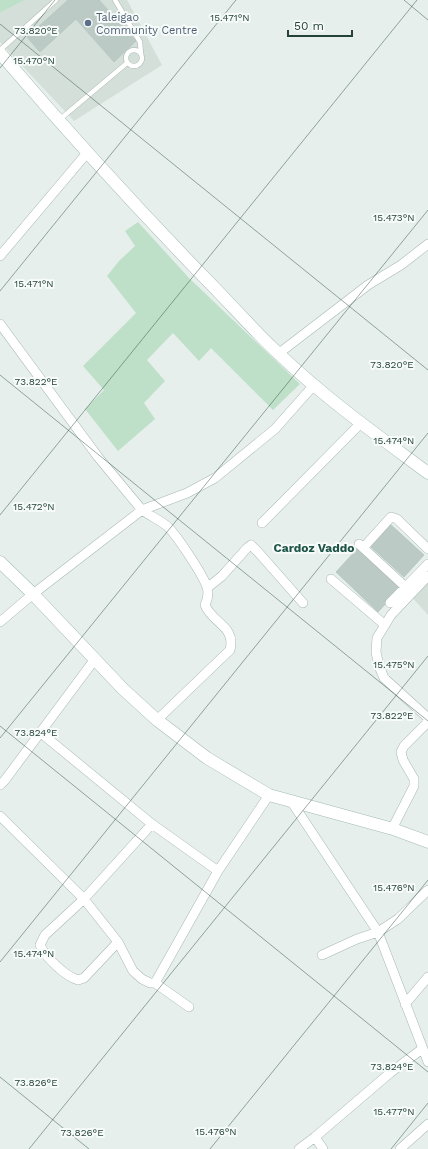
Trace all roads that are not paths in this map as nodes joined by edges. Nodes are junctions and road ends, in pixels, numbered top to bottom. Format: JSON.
{"nodes":[{"id":1,"x":56,"y":0,"type":"edge"},
{"id":2,"x":115,"y":0,"type":"edge"},
{"id":3,"x":0,"y":52,"type":"edge"},
{"id":4,"x":140,"y":54,"type":"junction"},
{"id":5,"x":127,"y":63,"type":"junction"},
{"id":6,"x":58,"y":121,"type":"junction"},
{"id":7,"x":87,"y":153,"type":"junction"},
{"id":8,"x":428,"y":244,"type":"edge"},
{"id":9,"x":0,"y":256,"type":"edge"},
{"id":10,"x":0,"y":324,"type":"edge"},
{"id":11,"x":278,"y":354,"type":"junction"},
{"id":12,"x":314,"y":385,"type":"junction"},
{"id":13,"x":362,"y":423,"type":"junction"},
{"id":14,"x":428,"y":473,"type":"edge"},
{"id":15,"x":142,"y":510,"type":"junction"},
{"id":16,"x":262,"y":523,"type":"dead end"},
{"id":17,"x":428,"y":549,"type":"edge"},
{"id":18,"x":0,"y":562,"type":"edge"},
{"id":19,"x":428,"y":564,"type":"edge"},
{"id":20,"x":428,"y":576,"type":"edge"},
{"id":21,"x":331,"y":579,"type":"dead end"},
{"id":22,"x":207,"y":588,"type":"junction"},
{"id":23,"x":409,"y":590,"type":"junction"},
{"id":24,"x":33,"y":594,"type":"junction"},
{"id":25,"x":303,"y":603,"type":"dead end"},
{"id":26,"x":390,"y":603,"type":"dead end"},
{"id":27,"x":0,"y":622,"type":"edge"},
{"id":28,"x":385,"y":625,"type":"junction"},
{"id":29,"x":95,"y":658,"type":"junction"},
{"id":30,"x":428,"y":718,"type":"edge"},
{"id":31,"x":157,"y":720,"type":"junction"},
{"id":32,"x":428,"y":722,"type":"edge"},
{"id":33,"x":41,"y":732,"type":"junction"},
{"id":34,"x":2,"y":780,"type":"edge"},
{"id":35,"x":269,"y":795,"type":"junction"},
{"id":36,"x":292,"y":801,"type":"junction"},
{"id":37,"x":0,"y":816,"type":"edge"},
{"id":38,"x":152,"y":824,"type":"junction"},
{"id":39,"x":392,"y":829,"type":"junction"},
{"id":40,"x":428,"y":842,"type":"edge"},
{"id":41,"x":218,"y":872,"type":"junction"},
{"id":42,"x":428,"y":890,"type":"edge"},
{"id":43,"x":84,"y":899,"type":"junction"},
{"id":44,"x":378,"y":932,"type":"junction"},
{"id":45,"x":118,"y":942,"type":"junction"},
{"id":46,"x":322,"y":955,"type":"dead end"},
{"id":47,"x":428,"y":977,"type":"edge"},
{"id":48,"x":155,"y":982,"type":"junction"},
{"id":49,"x":405,"y":1004,"type":"junction"},
{"id":50,"x":190,"y":1007,"type":"dead end"},
{"id":51,"x":422,"y":1049,"type":"junction"},
{"id":52,"x":428,"y":1062,"type":"edge"},
{"id":53,"x":428,"y":1124,"type":"edge"},
{"id":54,"x":315,"y":1137,"type":"junction"},
{"id":55,"x":299,"y":1149,"type":"edge"},
{"id":56,"x":323,"y":1149,"type":"edge"},
{"id":57,"x":400,"y":1149,"type":"edge"}],
"edges":[{"from":1,"to":3,"type":"lane"},
{"from":2,"to":4,"type":"lane"},
{"from":3,"to":6,"type":"street"},
{"from":4,"to":5,"type":"lane"},
{"from":4,"to":5,"type":"lane"},
{"from":5,"to":6,"type":"lane"},
{"from":6,"to":7,"type":"street"},
{"from":7,"to":9,"type":"street"},
{"from":7,"to":11,"type":"street"},
{"from":8,"to":11,"type":"street"},
{"from":10,"to":15,"type":"street"},
{"from":11,"to":12,"type":"street"},
{"from":12,"to":13,"type":"street"},
{"from":12,"to":15,"type":"street"},
{"from":13,"to":14,"type":"street"},
{"from":13,"to":16,"type":"street"},
{"from":15,"to":22,"type":"street"},
{"from":15,"to":24,"type":"street"},
{"from":17,"to":23,"type":"street"},
{"from":18,"to":24,"type":"street"},
{"from":19,"to":23,"type":"street"},
{"from":20,"to":23,"type":"street"},
{"from":21,"to":28,"type":"street"},
{"from":22,"to":25,"type":"street"},
{"from":22,"to":31,"type":"street"},
{"from":23,"to":26,"type":"street"},
{"from":23,"to":28,"type":"street"},
{"from":24,"to":27,"type":"street"},
{"from":24,"to":29,"type":"street"},
{"from":28,"to":30,"type":"street"},
{"from":29,"to":31,"type":"street"},
{"from":29,"to":33,"type":"street"},
{"from":31,"to":35,"type":"street"},
{"from":32,"to":39,"type":"street"},
{"from":33,"to":34,"type":"street"},
{"from":33,"to":38,"type":"street"},
{"from":35,"to":36,"type":"street"},
{"from":35,"to":41,"type":"street"},
{"from":36,"to":39,"type":"street"},
{"from":36,"to":44,"type":"street"},
{"from":37,"to":43,"type":"street"},
{"from":38,"to":41,"type":"street"},
{"from":38,"to":43,"type":"street"},
{"from":39,"to":40,"type":"street"},
{"from":41,"to":48,"type":"street"},
{"from":42,"to":44,"type":"street"},
{"from":43,"to":45,"type":"street"},
{"from":43,"to":45,"type":"street"},
{"from":44,"to":46,"type":"street"},
{"from":44,"to":49,"type":"street"},
{"from":45,"to":48,"type":"street"},
{"from":47,"to":49,"type":"street"},
{"from":48,"to":50,"type":"street"},
{"from":49,"to":51,"type":"street"},
{"from":51,"to":52,"type":"street"},
{"from":51,"to":54,"type":"street"},
{"from":53,"to":57,"type":"street"},
{"from":54,"to":55,"type":"street"},
{"from":54,"to":56,"type":"street"}]}
